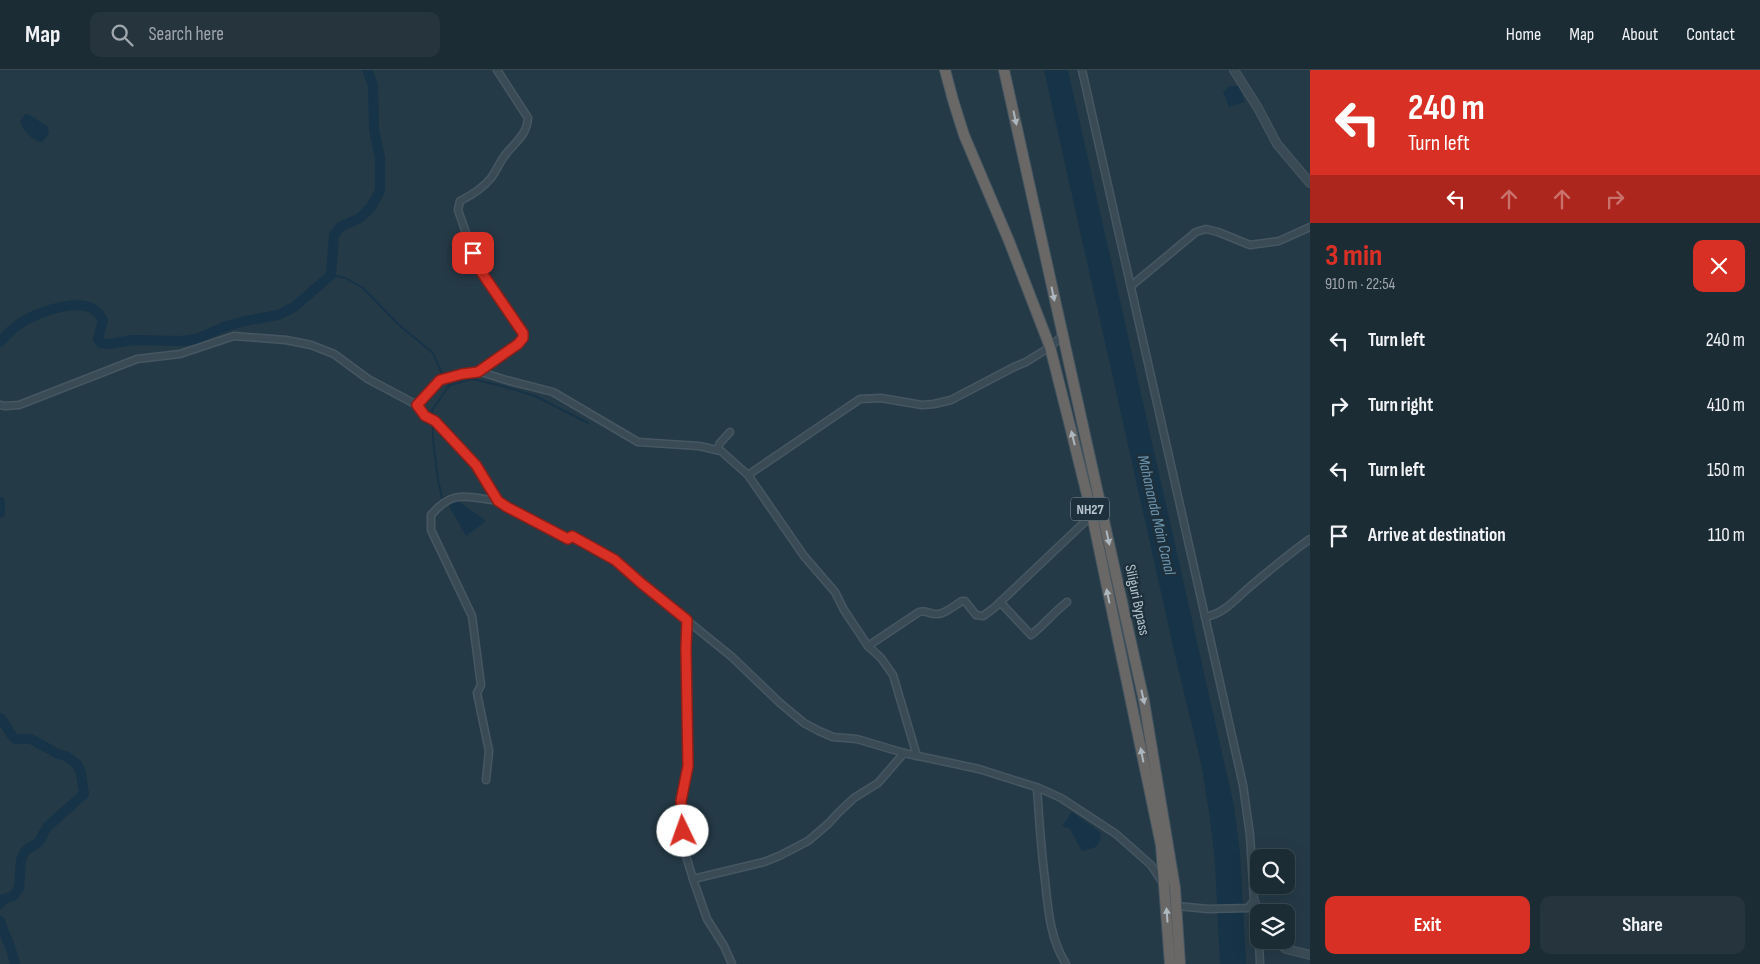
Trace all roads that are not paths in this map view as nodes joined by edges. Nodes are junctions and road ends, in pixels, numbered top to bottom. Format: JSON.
{"nodes":[{"id":1,"x":497,"y":70,"type":"edge"},
{"id":2,"x":945,"y":70,"type":"edge"},
{"id":3,"x":1004,"y":70,"type":"edge"},
{"id":4,"x":1082,"y":70,"type":"edge"},
{"id":5,"x":1234,"y":70,"type":"edge"},
{"id":6,"x":1310,"y":183,"type":"edge"},
{"id":7,"x":1310,"y":227,"type":"edge"},
{"id":8,"x":1131,"y":286,"type":"junction"},
{"id":9,"x":1062,"y":336,"type":"junction"},
{"id":10,"x":1050,"y":347,"type":"junction"},
{"id":11,"x":478,"y":372,"type":"junction"},
{"id":12,"x":0,"y":405,"type":"edge"},
{"id":13,"x":417,"y":405,"type":"junction"},
{"id":14,"x":730,"y":432,"type":"dead end"},
{"id":15,"x":717,"y":450,"type":"junction"},
{"id":16,"x":748,"y":475,"type":"junction"},
{"id":17,"x":498,"y":501,"type":"junction"},
{"id":18,"x":1101,"y":508,"type":"junction"},
{"id":19,"x":1092,"y":515,"type":"junction"},
{"id":20,"x":1310,"y":539,"type":"edge"},
{"id":21,"x":1000,"y":602,"type":"junction"},
{"id":22,"x":1067,"y":602,"type":"dead end"},
{"id":23,"x":1205,"y":617,"type":"junction"},
{"id":24,"x":687,"y":620,"type":"junction"},
{"id":25,"x":868,"y":646,"type":"junction"},
{"id":26,"x":904,"y":753,"type":"junction"},
{"id":27,"x":917,"y":756,"type":"junction"},
{"id":28,"x":486,"y":780,"type":"dead end"},
{"id":29,"x":1037,"y":788,"type":"junction"},
{"id":30,"x":693,"y":879,"type":"junction"},
{"id":31,"x":1170,"y":887,"type":"junction"},
{"id":32,"x":1250,"y":904,"type":"edge"},
{"id":33,"x":1251,"y":904,"type":"edge"},
{"id":34,"x":1177,"y":906,"type":"junction"},
{"id":35,"x":1259,"y":949,"type":"edge"},
{"id":36,"x":1286,"y":949,"type":"edge"},
{"id":37,"x":1310,"y":956,"type":"edge"},
{"id":38,"x":732,"y":964,"type":"edge"},
{"id":39,"x":1066,"y":964,"type":"edge"},
{"id":40,"x":1170,"y":964,"type":"edge"},
{"id":41,"x":1180,"y":964,"type":"edge"},
{"id":42,"x":1260,"y":964,"type":"edge"}],
"edges":[{"from":1,"to":11,"type":"street"},
{"from":2,"to":10,"type":"highway","number":"NH27"},
{"from":3,"to":9,"type":"highway","name":"Siliguri Bypass","number":"NH27","one_way":true},
{"from":4,"to":8,"type":"street"},
{"from":5,"to":6,"type":"street"},
{"from":7,"to":8,"type":"street"},
{"from":8,"to":23,"type":"street"},
{"from":9,"to":10,"type":"street"},
{"from":9,"to":18,"type":"highway","name":"Siliguri Bypass","number":"NH27"},
{"from":10,"to":16,"type":"street"},
{"from":19,"to":10,"type":"highway","number":"NH27","one_way":true},
{"from":11,"to":13,"type":"street"},
{"from":11,"to":15,"type":"street"},
{"from":12,"to":13,"type":"street"},
{"from":13,"to":17,"type":"street"},
{"from":14,"to":15,"type":"street"},
{"from":15,"to":16,"type":"street"},
{"from":16,"to":25,"type":"street"},
{"from":17,"to":24,"type":"street"},
{"from":17,"to":28,"type":"street"},
{"from":18,"to":19,"type":"street"},
{"from":18,"to":31,"type":"highway","name":"Siliguri Bypass","number":"NH27","one_way":true},
{"from":19,"to":21,"type":"street"},
{"from":31,"to":19,"type":"highway","number":"NH27","one_way":true},
{"from":20,"to":23,"type":"street"},
{"from":21,"to":22,"type":"street"},
{"from":21,"to":25,"type":"street"},
{"from":23,"to":33,"type":"street"},
{"from":24,"to":26,"type":"street"},
{"from":24,"to":30,"type":"street"},
{"from":25,"to":27,"type":"street"},
{"from":26,"to":27,"type":"street"},
{"from":26,"to":30,"type":"street"},
{"from":27,"to":29,"type":"street"},
{"from":29,"to":31,"type":"street"},
{"from":29,"to":39,"type":"street"},
{"from":30,"to":38,"type":"street"},
{"from":31,"to":34,"type":"highway","name":"Siliguri Bypass","number":"NH27"},
{"from":40,"to":31,"type":"highway","number":"NH27","one_way":true},
{"from":32,"to":34,"type":"street"},
{"from":34,"to":41,"type":"highway","name":"Siliguri Bypass","number":"NH27"},
{"from":35,"to":42,"type":"street"},
{"from":36,"to":37,"type":"street"}]}
